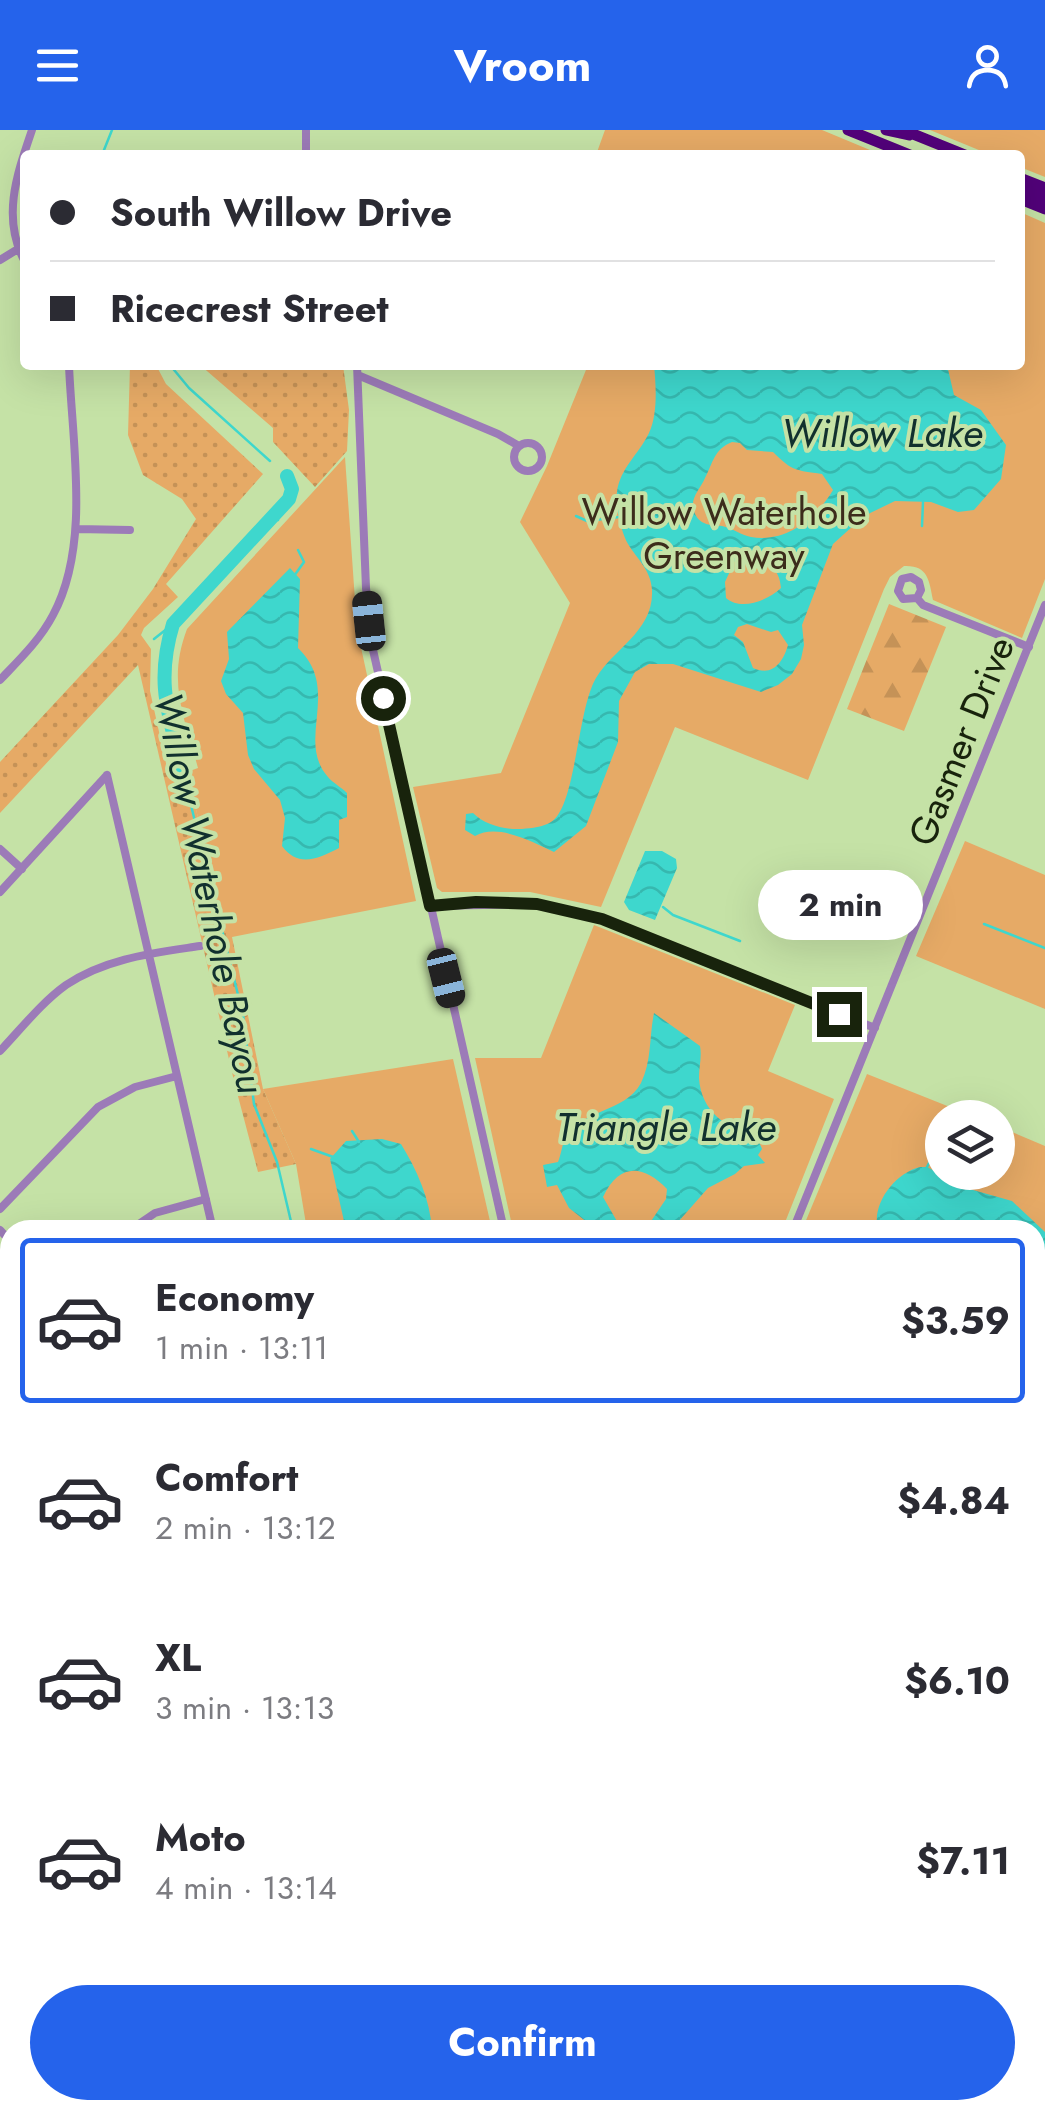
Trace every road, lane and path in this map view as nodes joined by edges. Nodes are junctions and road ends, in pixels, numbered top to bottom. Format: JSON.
{"nodes":[{"id":1,"x":848,"y":130,"type":"edge"},
{"id":2,"x":886,"y":130,"type":"edge"},
{"id":3,"x":903,"y":130,"type":"edge"},
{"id":4,"x":928,"y":140,"type":"junction"},
{"id":5,"x":898,"y":150,"type":"edge"},
{"id":6,"x":952,"y":150,"type":"edge"},
{"id":7,"x":20,"y":170,"type":"edge"},
{"id":8,"x":18,"y":250,"type":"junction"},
{"id":9,"x":20,"y":253,"type":"edge"},
{"id":10,"x":0,"y":260,"type":"edge"},
{"id":11,"x":69,"y":370,"type":"edge"},
{"id":12,"x":359,"y":370,"type":"edge"},
{"id":13,"x":360,"y":376,"type":"junction"},
{"id":14,"x":520,"y":446,"type":"dead end"},
{"id":15,"x":77,"y":529,"type":"junction"},
{"id":16,"x":130,"y":530,"type":"dead end"},
{"id":17,"x":916,"y":598,"type":"dead end"},
{"id":18,"x":1045,"y":606,"type":"edge"},
{"id":19,"x":1029,"y":647,"type":"junction"},
{"id":20,"x":1,"y":678,"type":"edge"},
{"id":21,"x":0,"y":849,"type":"edge"},
{"id":22,"x":22,"y":869,"type":"junction"},
{"id":23,"x":0,"y":892,"type":"edge"},
{"id":24,"x":430,"y":906,"type":"junction"},
{"id":25,"x":200,"y":946,"type":"dead end"},
{"id":26,"x":148,"y":954,"type":"junction"},
{"id":27,"x":875,"y":1028,"type":"junction"},
{"id":28,"x":0,"y":1051,"type":"edge"},
{"id":29,"x":177,"y":1076,"type":"junction"},
{"id":30,"x":206,"y":1199,"type":"junction"},
{"id":31,"x":0,"y":1209,"type":"edge"},
{"id":32,"x":144,"y":1220,"type":"edge"},
{"id":33,"x":211,"y":1220,"type":"edge"},
{"id":34,"x":502,"y":1220,"type":"edge"},
{"id":35,"x":797,"y":1220,"type":"edge"}],
"edges":[{"from":1,"to":5,"type":"highway"},
{"from":2,"to":4,"type":"highway"},
{"from":3,"to":4,"type":"highway"},
{"from":4,"to":6,"type":"highway"},
{"from":7,"to":8,"type":"street"},
{"from":8,"to":9,"type":"street"},
{"from":8,"to":10,"type":"street"},
{"from":11,"to":15,"type":"street"},
{"from":12,"to":13,"type":"street"},
{"from":13,"to":14,"type":"street"},
{"from":13,"to":24,"type":"street"},
{"from":15,"to":16,"type":"street"},
{"from":15,"to":20,"type":"street"},
{"from":17,"to":19,"type":"street"},
{"from":18,"to":19,"type":"street","name":"Gasmer Drive"},
{"from":19,"to":27,"type":"street","name":"Gasmer Drive"},
{"from":21,"to":22,"type":"street"},
{"from":22,"to":23,"type":"street"},
{"from":22,"to":26,"type":"street"},
{"from":24,"to":27,"type":"street"},
{"from":24,"to":34,"type":"street"},
{"from":25,"to":26,"type":"street"},
{"from":26,"to":28,"type":"street"},
{"from":26,"to":29,"type":"street"},
{"from":27,"to":35,"type":"street","name":"Gasmer Drive"},
{"from":29,"to":30,"type":"street"},
{"from":29,"to":31,"type":"street"},
{"from":30,"to":32,"type":"street"},
{"from":30,"to":33,"type":"street"}]}
